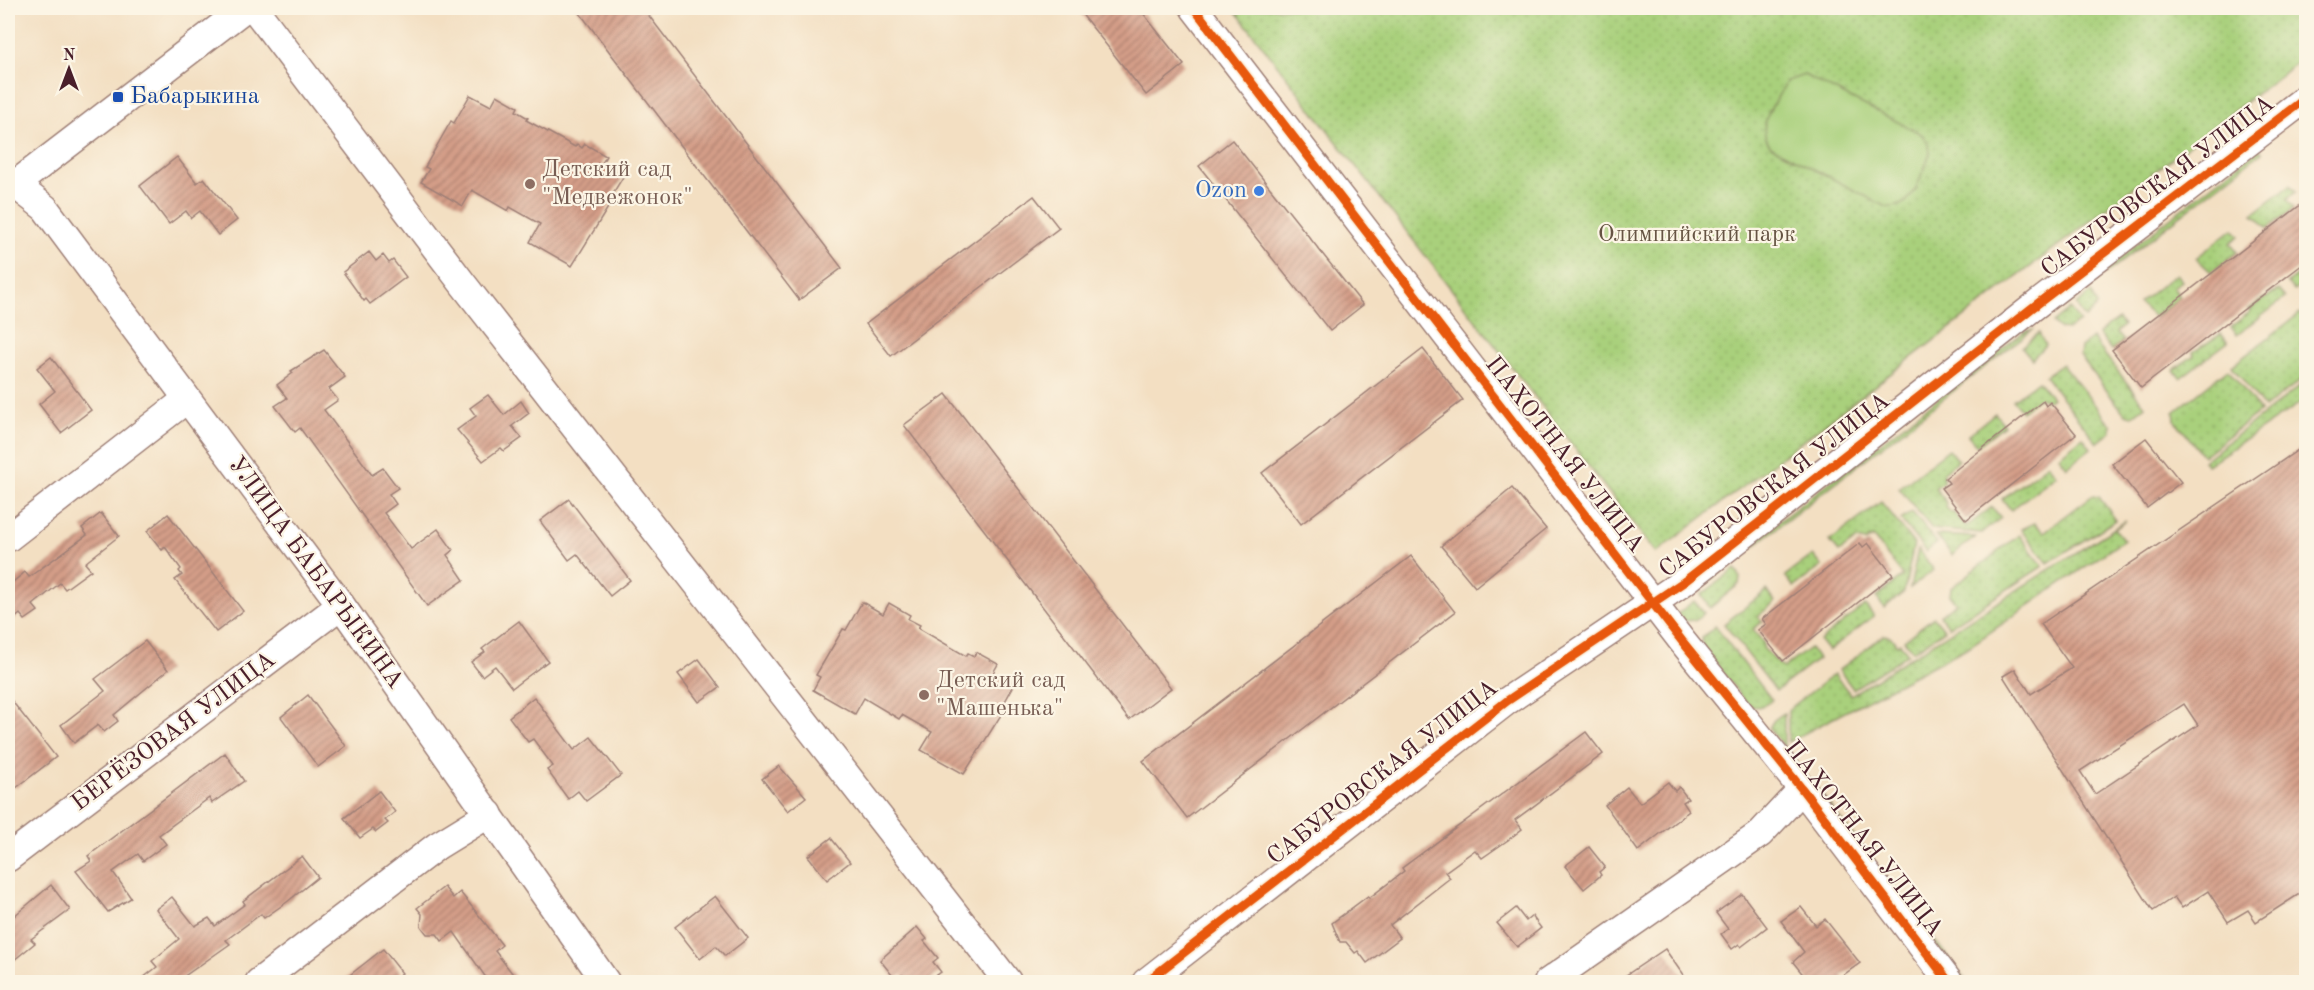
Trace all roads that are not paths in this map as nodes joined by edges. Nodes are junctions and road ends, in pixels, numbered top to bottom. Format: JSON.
{"nodes":[{"id":1,"x":245,"y":8,"type":"edge"},
{"id":2,"x":254,"y":8,"type":"edge"},
{"id":3,"x":1194,"y":8,"type":"edge"},
{"id":4,"x":2307,"y":98,"type":"edge"},
{"id":5,"x":10,"y":185,"type":"edge"},
{"id":6,"x":187,"y":399,"type":"junction"},
{"id":7,"x":8,"y":538,"type":"edge"},
{"id":8,"x":1654,"y":604,"type":"junction"},
{"id":9,"x":341,"y":605,"type":"junction"},
{"id":10,"x":1802,"y":789,"type":"junction"},
{"id":11,"x":489,"y":814,"type":"junction"},
{"id":12,"x":8,"y":858,"type":"edge"},
{"id":13,"x":1939,"y":979,"type":"edge"},
{"id":14,"x":259,"y":982,"type":"edge"},
{"id":15,"x":606,"y":982,"type":"edge"},
{"id":16,"x":1008,"y":982,"type":"edge"},
{"id":17,"x":1146,"y":982,"type":"edge"},
{"id":18,"x":1548,"y":982,"type":"edge"}],
"edges":[{"from":1,"to":5,"type":"street"},
{"from":2,"to":16,"type":"street"},
{"from":3,"to":8,"type":"street","name":"ПАХОТНАЯ УЛИЦА"},
{"from":4,"to":8,"type":"street","name":"САБУРОВСКАЯ УЛИЦА"},
{"from":5,"to":6,"type":"street","name":"УЛИЦА БАБАРЫКИНА"},
{"from":6,"to":7,"type":"street"},
{"from":6,"to":9,"type":"street","name":"УЛИЦА БАБАРЫКИНА"},
{"from":8,"to":10,"type":"street","name":"ПАХОТНАЯ УЛИЦА"},
{"from":8,"to":17,"type":"street","name":"САБУРОВСКАЯ УЛИЦА"},
{"from":9,"to":11,"type":"street","name":"УЛИЦА БАБАРЫКИНА"},
{"from":9,"to":12,"type":"street","name":"БЕРЁЗОВАЯ УЛИЦА"},
{"from":10,"to":13,"type":"street","name":"ПАХОТНАЯ УЛИЦА"},
{"from":10,"to":18,"type":"street"},
{"from":11,"to":14,"type":"street"},
{"from":11,"to":15,"type":"street","name":"УЛИЦА БАБАРЫКИНА"}]}
